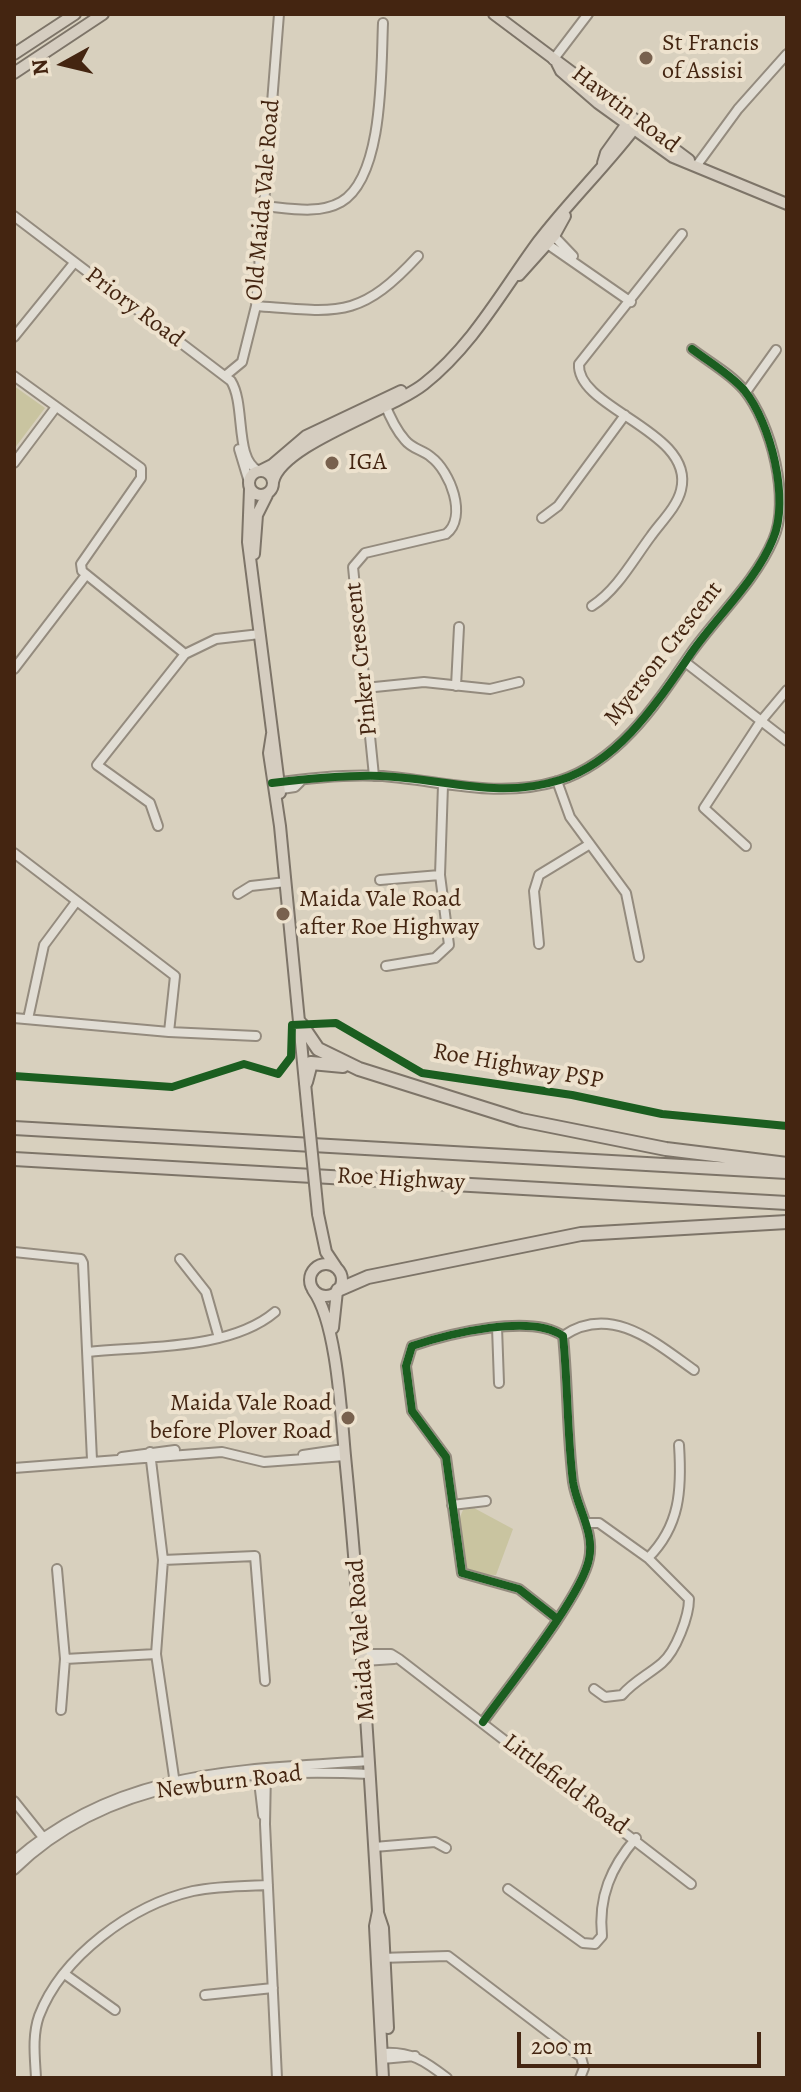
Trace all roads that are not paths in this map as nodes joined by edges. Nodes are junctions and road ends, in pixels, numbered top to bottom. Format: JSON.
{"nodes":[{"id":1,"x":75,"y":14,"type":"edge"},
{"id":2,"x":103,"y":14,"type":"edge"},
{"id":3,"x":279,"y":14,"type":"edge"},
{"id":4,"x":494,"y":14,"type":"edge"},
{"id":5,"x":588,"y":14,"type":"edge"},
{"id":6,"x":383,"y":23,"type":"dead end"},
{"id":7,"x":14,"y":54,"type":"edge"},
{"id":8,"x":787,"y":54,"type":"edge"},
{"id":9,"x":555,"y":62,"type":"junction"},
{"id":10,"x":14,"y":73,"type":"edge"},
{"id":11,"x":633,"y":123,"type":"junction"},
{"id":12,"x":694,"y":163,"type":"junction"},
{"id":13,"x":787,"y":204,"type":"edge"},
{"id":14,"x":263,"y":206,"type":"junction"},
{"id":15,"x":14,"y":216,"type":"edge"},
{"id":16,"x":682,"y":234,"type":"dead end"},
{"id":17,"x":547,"y":238,"type":"junction"},
{"id":18,"x":418,"y":256,"type":"dead end"},
{"id":19,"x":74,"y":263,"type":"junction"},
{"id":20,"x":631,"y":302,"type":"junction"},
{"id":21,"x":256,"y":306,"type":"junction"},
{"id":22,"x":14,"y":337,"type":"edge"},
{"id":23,"x":692,"y":349,"type":"dead end"},
{"id":24,"x":776,"y":350,"type":"dead end"},
{"id":25,"x":14,"y":376,"type":"edge"},
{"id":26,"x":225,"y":376,"type":"junction"},
{"id":27,"x":746,"y":392,"type":"junction"},
{"id":28,"x":385,"y":405,"type":"junction"},
{"id":29,"x":56,"y":407,"type":"junction"},
{"id":30,"x":240,"y":409,"type":"junction"},
{"id":31,"x":625,"y":415,"type":"junction"},
{"id":32,"x":14,"y":463,"type":"edge"},
{"id":33,"x":260,"y":471,"type":"junction"},
{"id":34,"x":783,"y":475,"type":"edge"},
{"id":35,"x":273,"y":482,"type":"junction"},
{"id":36,"x":249,"y":486,"type":"junction"},
{"id":37,"x":267,"y":495,"type":"junction"},
{"id":38,"x":542,"y":518,"type":"dead end"},
{"id":39,"x":86,"y":575,"type":"junction"},
{"id":40,"x":256,"y":600,"type":"junction"},
{"id":41,"x":592,"y":606,"type":"dead end"},
{"id":42,"x":459,"y":627,"type":"dead end"},
{"id":43,"x":260,"y":634,"type":"junction"},
{"id":44,"x":185,"y":654,"type":"junction"},
{"id":45,"x":685,"y":662,"type":"junction"},
{"id":46,"x":14,"y":669,"type":"edge"},
{"id":47,"x":519,"y":682,"type":"dead end"},
{"id":48,"x":456,"y":686,"type":"junction"},
{"id":49,"x":365,"y":688,"type":"junction"},
{"id":50,"x":787,"y":690,"type":"edge"},
{"id":51,"x":761,"y":721,"type":"junction"},
{"id":52,"x":787,"y":741,"type":"edge"},
{"id":53,"x":374,"y":776,"type":"junction"},
{"id":54,"x":557,"y":781,"type":"junction"},
{"id":55,"x":443,"y":785,"type":"junction"},
{"id":56,"x":276,"y":786,"type":"junction"},
{"id":57,"x":158,"y":826,"type":"dead end"},
{"id":58,"x":590,"y":844,"type":"junction"},
{"id":59,"x":746,"y":846,"type":"dead end"},
{"id":60,"x":14,"y":853,"type":"edge"},
{"id":61,"x":440,"y":875,"type":"junction"},
{"id":62,"x":380,"y":880,"type":"dead end"},
{"id":63,"x":286,"y":882,"type":"junction"},
{"id":64,"x":238,"y":894,"type":"dead end"},
{"id":65,"x":76,"y":902,"type":"junction"},
{"id":66,"x":539,"y":944,"type":"dead end"},
{"id":67,"x":639,"y":957,"type":"dead end"},
{"id":68,"x":386,"y":966,"type":"dead end"},
{"id":69,"x":14,"y":1018,"type":"edge"},
{"id":70,"x":28,"y":1019,"type":"junction"},
{"id":71,"x":301,"y":1024,"type":"junction"},
{"id":72,"x":169,"y":1032,"type":"junction"},
{"id":73,"x":256,"y":1036,"type":"dead end"},
{"id":74,"x":359,"y":1069,"type":"junction"},
{"id":75,"x":306,"y":1082,"type":"junction"},
{"id":76,"x":14,"y":1128,"type":"edge"},
{"id":77,"x":14,"y":1159,"type":"edge"},
{"id":78,"x":787,"y":1164,"type":"edge"},
{"id":79,"x":787,"y":1172,"type":"edge"},
{"id":80,"x":787,"y":1203,"type":"edge"},
{"id":81,"x":787,"y":1222,"type":"edge"},
{"id":82,"x":320,"y":1231,"type":"junction"},
{"id":83,"x":14,"y":1252,"type":"edge"},
{"id":84,"x":180,"y":1259,"type":"dead end"},
{"id":85,"x":337,"y":1268,"type":"junction"},
{"id":86,"x":311,"y":1274,"type":"junction"},
{"id":87,"x":313,"y":1290,"type":"junction"},
{"id":88,"x":338,"y":1291,"type":"junction"},
{"id":89,"x":275,"y":1312,"type":"dead end"},
{"id":90,"x":497,"y":1327,"type":"junction"},
{"id":91,"x":563,"y":1336,"type":"junction"},
{"id":92,"x":219,"y":1338,"type":"junction"},
{"id":93,"x":88,"y":1352,"type":"junction"},
{"id":94,"x":335,"y":1370,"type":"junction"},
{"id":95,"x":694,"y":1370,"type":"dead end"},
{"id":96,"x":499,"y":1383,"type":"dead end"},
{"id":97,"x":679,"y":1445,"type":"dead end"},
{"id":98,"x":345,"y":1453,"type":"junction"},
{"id":99,"x":150,"y":1455,"type":"junction"},
{"id":100,"x":92,"y":1460,"type":"junction"},
{"id":101,"x":14,"y":1468,"type":"edge"},
{"id":102,"x":486,"y":1501,"type":"dead end"},
{"id":103,"x":452,"y":1505,"type":"junction"},
{"id":104,"x":586,"y":1523,"type":"junction"},
{"id":105,"x":648,"y":1558,"type":"junction"},
{"id":106,"x":163,"y":1560,"type":"junction"},
{"id":107,"x":57,"y":1569,"type":"dead end"},
{"id":108,"x":556,"y":1618,"type":"junction"},
{"id":109,"x":156,"y":1654,"type":"junction"},
{"id":110,"x":364,"y":1657,"type":"junction"},
{"id":111,"x":65,"y":1659,"type":"junction"},
{"id":112,"x":265,"y":1681,"type":"dead end"},
{"id":113,"x":594,"y":1689,"type":"dead end"},
{"id":114,"x":61,"y":1710,"type":"dead end"},
{"id":115,"x":483,"y":1722,"type":"junction"},
{"id":116,"x":369,"y":1761,"type":"junction"},
{"id":117,"x":262,"y":1773,"type":"junction"},
{"id":118,"x":370,"y":1774,"type":"junction"},
{"id":119,"x":174,"y":1782,"type":"junction"},
{"id":120,"x":14,"y":1801,"type":"edge"},
{"id":121,"x":636,"y":1838,"type":"junction"},
{"id":122,"x":44,"y":1840,"type":"junction"},
{"id":123,"x":374,"y":1847,"type":"junction"},
{"id":124,"x":446,"y":1848,"type":"dead end"},
{"id":125,"x":14,"y":1861,"type":"edge"},
{"id":126,"x":14,"y":1870,"type":"edge"},
{"id":127,"x":691,"y":1884,"type":"dead end"},
{"id":128,"x":268,"y":1885,"type":"junction"},
{"id":129,"x":508,"y":1889,"type":"dead end"},
{"id":130,"x":381,"y":1955,"type":"junction"},
{"id":131,"x":66,"y":1975,"type":"junction"},
{"id":132,"x":273,"y":1988,"type":"junction"},
{"id":133,"x":205,"y":1995,"type":"dead end"},
{"id":134,"x":115,"y":2010,"type":"dead end"},
{"id":135,"x":386,"y":2056,"type":"junction"},
{"id":136,"x":36,"y":2078,"type":"edge"},
{"id":137,"x":277,"y":2078,"type":"edge"},
{"id":138,"x":386,"y":2078,"type":"edge"},
{"id":139,"x":447,"y":2078,"type":"edge"},
{"id":140,"x":580,"y":2078,"type":"edge"}],
"edges":[{"from":1,"to":7,"type":"main road"},
{"from":2,"to":10,"type":"main road"},
{"from":3,"to":14,"type":"street","name":"Old Maida Vale Road"},
{"from":4,"to":9,"type":"main road","name":"Hawtin Road"},
{"from":5,"to":9,"type":"street"},
{"from":6,"to":14,"type":"street"},
{"from":8,"to":12,"type":"street"},
{"from":9,"to":11,"type":"main road","name":"Hawtin Road"},
{"from":11,"to":12,"type":"main road","name":"Hawtin Road"},
{"from":11,"to":17,"type":"main road"},
{"from":12,"to":13,"type":"main road","name":"Hawtin Road"},
{"from":14,"to":21,"type":"street","name":"Old Maida Vale Road"},
{"from":15,"to":19,"type":"street","name":"Priory Road"},
{"from":16,"to":20,"type":"street"},
{"from":17,"to":20,"type":"street"},
{"from":17,"to":28,"type":"main road"},
{"from":18,"to":21,"type":"street"},
{"from":19,"to":22,"type":"street"},
{"from":19,"to":26,"type":"street","name":"Priory Road"},
{"from":20,"to":31,"type":"street"},
{"from":21,"to":26,"type":"street","name":"Old Maida Vale Road"},
{"from":23,"to":27,"type":"street","name":"Myerson Crescent"},
{"from":24,"to":27,"type":"street"},
{"from":25,"to":29,"type":"street"},
{"from":26,"to":30,"type":"street","name":"Priory Road"},
{"from":27,"to":34,"type":"street","name":"Myerson Crescent"},
{"from":28,"to":33,"type":"main road"},
{"from":28,"to":35,"type":"main road"},
{"from":28,"to":49,"type":"street","name":"Pinker Crescent"},
{"from":29,"to":32,"type":"street"},
{"from":29,"to":39,"type":"street"},
{"from":30,"to":33,"type":"street","name":"Priory Road"},
{"from":30,"to":36,"type":"street","name":"Priory Road"},
{"from":31,"to":38,"type":"street"},
{"from":31,"to":41,"type":"street"},
{"from":33,"to":35,"type":"main road"},
{"from":33,"to":36,"type":"main road"},
{"from":34,"to":45,"type":"street","name":"Myerson Crescent"},
{"from":35,"to":37,"type":"main road"},
{"from":36,"to":37,"type":"main road"},
{"from":36,"to":40,"type":"main road"},
{"from":37,"to":40,"type":"main road"},
{"from":39,"to":44,"type":"street"},
{"from":39,"to":46,"type":"street"},
{"from":40,"to":43,"type":"main road"},
{"from":42,"to":48,"type":"street"},
{"from":43,"to":44,"type":"street"},
{"from":43,"to":56,"type":"main road"},
{"from":44,"to":57,"type":"street"},
{"from":45,"to":51,"type":"street"},
{"from":45,"to":54,"type":"street","name":"Myerson Crescent"},
{"from":47,"to":48,"type":"street"},
{"from":48,"to":49,"type":"street"},
{"from":49,"to":53,"type":"street","name":"Pinker Crescent"},
{"from":50,"to":51,"type":"street"},
{"from":51,"to":52,"type":"street"},
{"from":51,"to":59,"type":"street"},
{"from":53,"to":55,"type":"street","name":"Myerson Crescent"},
{"from":53,"to":56,"type":"street","name":"Myerson Crescent"},
{"from":54,"to":55,"type":"street","name":"Myerson Crescent"},
{"from":54,"to":58,"type":"street"},
{"from":55,"to":61,"type":"street"},
{"from":56,"to":63,"type":"main road"},
{"from":58,"to":66,"type":"street"},
{"from":58,"to":67,"type":"street"},
{"from":60,"to":65,"type":"street"},
{"from":61,"to":62,"type":"street"},
{"from":61,"to":68,"type":"street"},
{"from":63,"to":64,"type":"street"},
{"from":63,"to":71,"type":"main road"},
{"from":65,"to":70,"type":"street"},
{"from":65,"to":72,"type":"street"},
{"from":69,"to":70,"type":"street"},
{"from":70,"to":72,"type":"street"},
{"from":71,"to":74,"type":"highway"},
{"from":71,"to":75,"type":"main road"},
{"from":72,"to":73,"type":"street"},
{"from":74,"to":75,"type":"highway"},
{"from":74,"to":78,"type":"highway"},
{"from":75,"to":82,"type":"main road","bridge":true},
{"from":76,"to":79,"type":"highway","name":"Roe Highway"},
{"from":77,"to":80,"type":"highway","name":"Roe Highway"},
{"from":81,"to":88,"type":"highway"},
{"from":82,"to":85,"type":"main road"},
{"from":82,"to":86,"type":"main road"},
{"from":83,"to":93,"type":"street"},
{"from":84,"to":92,"type":"street"},
{"from":85,"to":86,"type":"main road"},
{"from":85,"to":88,"type":"main road"},
{"from":86,"to":87,"type":"main road"},
{"from":87,"to":88,"type":"main road"},
{"from":87,"to":94,"type":"main road","name":"Maida Vale Road"},
{"from":88,"to":94,"type":"main road","name":"Maida Vale Road"},
{"from":89,"to":92,"type":"street"},
{"from":90,"to":91,"type":"street"},
{"from":90,"to":96,"type":"street"},
{"from":90,"to":103,"type":"street"},
{"from":91,"to":95,"type":"street"},
{"from":91,"to":104,"type":"street"},
{"from":92,"to":93,"type":"street"},
{"from":93,"to":100,"type":"street"},
{"from":94,"to":98,"type":"main road","name":"Maida Vale Road"},
{"from":97,"to":105,"type":"street"},
{"from":98,"to":99,"type":"street"},
{"from":98,"to":110,"type":"main road","name":"Maida Vale Road"},
{"from":99,"to":100,"type":"street"},
{"from":99,"to":106,"type":"street"},
{"from":100,"to":101,"type":"street"},
{"from":102,"to":103,"type":"street"},
{"from":103,"to":108,"type":"street"},
{"from":104,"to":105,"type":"street"},
{"from":104,"to":108,"type":"street"},
{"from":105,"to":113,"type":"street"},
{"from":106,"to":109,"type":"street"},
{"from":106,"to":112,"type":"street"},
{"from":107,"to":111,"type":"street"},
{"from":108,"to":115,"type":"street"},
{"from":109,"to":111,"type":"street"},
{"from":109,"to":119,"type":"street"},
{"from":110,"to":115,"type":"street","name":"Littlefield Road"},
{"from":110,"to":116,"type":"main road","name":"Maida Vale Road"},
{"from":111,"to":114,"type":"street"},
{"from":115,"to":121,"type":"street","name":"Littlefield Road"},
{"from":116,"to":117,"type":"street","name":"Newburn Road"},
{"from":116,"to":118,"type":"main road","name":"Maida Vale Road"},
{"from":117,"to":118,"type":"street","name":"Newburn Road"},
{"from":117,"to":119,"type":"street","name":"Newburn Road"},
{"from":117,"to":128,"type":"street"},
{"from":118,"to":123,"type":"main road","name":"Maida Vale Road"},
{"from":119,"to":122,"type":"street","name":"Newburn Road"},
{"from":120,"to":122,"type":"street"},
{"from":121,"to":127,"type":"street","name":"Littlefield Road"},
{"from":121,"to":129,"type":"street"},
{"from":122,"to":125,"type":"street","name":"Newburn Road"},
{"from":122,"to":126,"type":"street","name":"Newburn Road"},
{"from":123,"to":124,"type":"street"},
{"from":123,"to":130,"type":"main road","name":"Maida Vale Road"},
{"from":128,"to":131,"type":"street"},
{"from":128,"to":132,"type":"street"},
{"from":130,"to":135,"type":"main road","name":"Maida Vale Road"},
{"from":130,"to":140,"type":"street"},
{"from":131,"to":134,"type":"street"},
{"from":131,"to":136,"type":"street"},
{"from":132,"to":133,"type":"street"},
{"from":132,"to":137,"type":"street"},
{"from":135,"to":138,"type":"main road","name":"Maida Vale Road"},
{"from":135,"to":139,"type":"street"}]}
